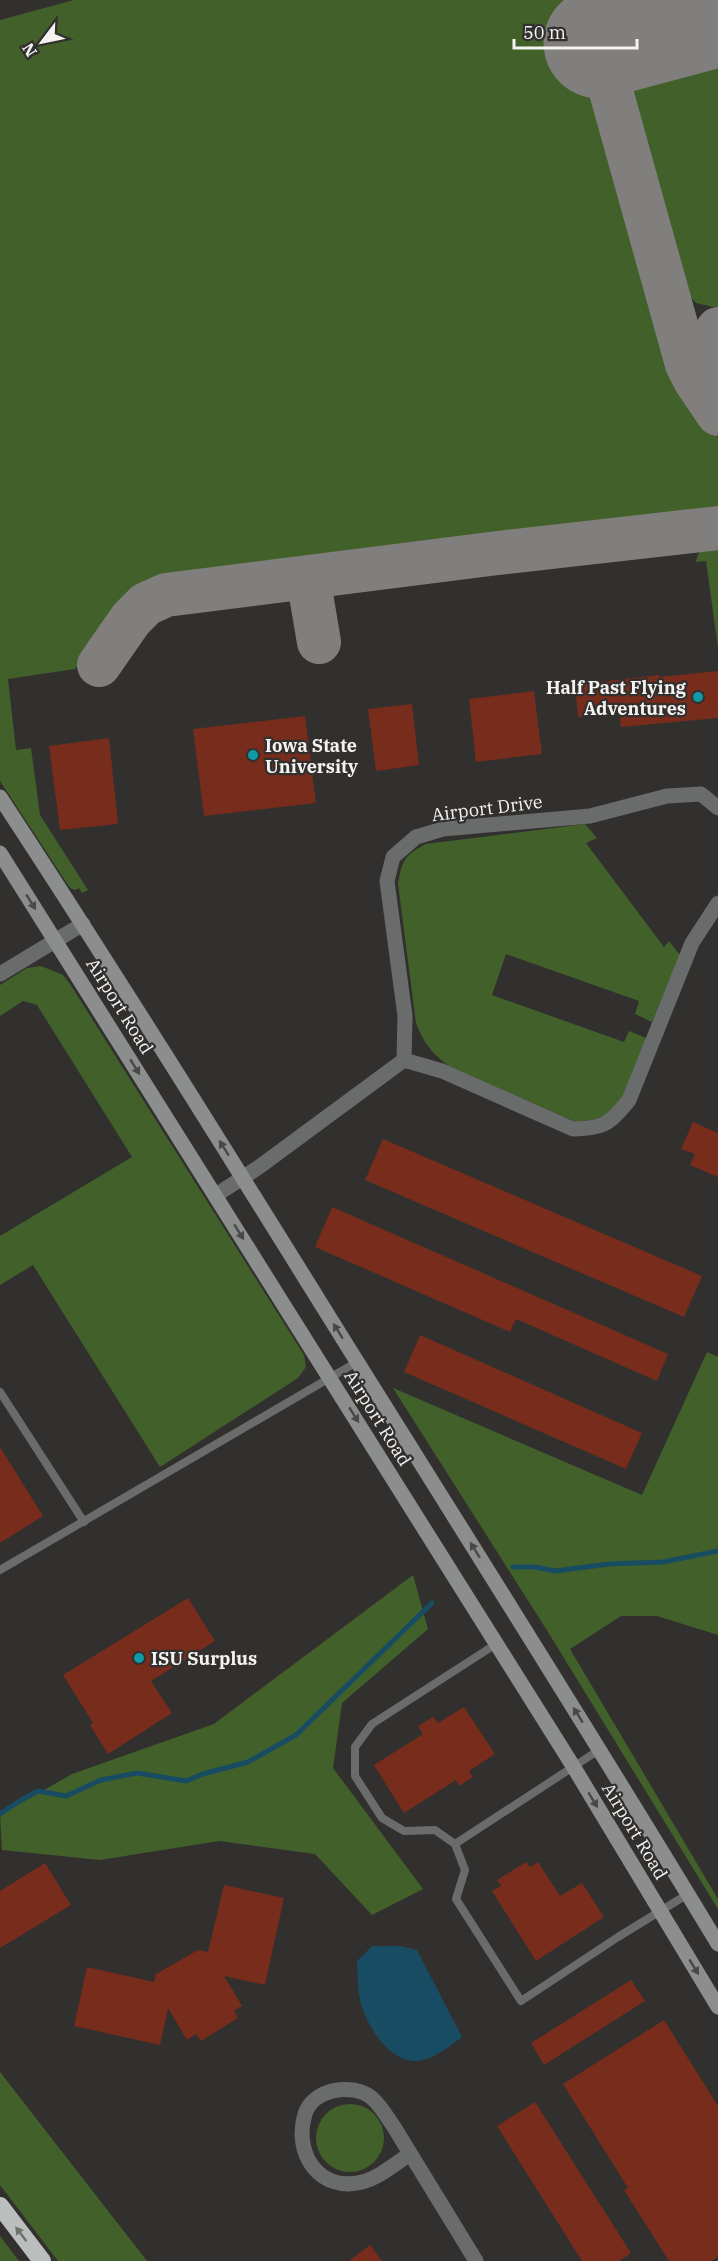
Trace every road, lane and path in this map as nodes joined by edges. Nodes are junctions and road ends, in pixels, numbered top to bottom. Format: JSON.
{"nodes":[{"id":1,"x":0,"y":797,"type":"edge"},
{"id":2,"x":718,"y":808,"type":"edge"},
{"id":3,"x":0,"y":853,"type":"edge"},
{"id":4,"x":718,"y":903,"type":"edge"},
{"id":5,"x":82,"y":924,"type":"junction"},
{"id":6,"x":55,"y":940,"type":"junction"},
{"id":7,"x":0,"y":974,"type":"edge"},
{"id":8,"x":404,"y":1060,"type":"junction"},
{"id":9,"x":243,"y":1178,"type":"junction"},
{"id":10,"x":216,"y":1195,"type":"junction"},
{"id":11,"x":357,"y":1362,"type":"junction"},
{"id":12,"x":331,"y":1379,"type":"junction"},
{"id":13,"x":0,"y":1392,"type":"edge"},
{"id":14,"x":84,"y":1522,"type":"junction"},
{"id":15,"x":0,"y":1570,"type":"edge"},
{"id":16,"x":496,"y":1644,"type":"junction"},
{"id":17,"x":599,"y":1750,"type":"junction"},
{"id":18,"x":573,"y":1766,"type":"junction"},
{"id":19,"x":455,"y":1844,"type":"junction"},
{"id":20,"x":688,"y":1894,"type":"junction"},
{"id":21,"x":660,"y":1910,"type":"junction"},
{"id":22,"x":718,"y":1944,"type":"edge"},
{"id":23,"x":718,"y":2007,"type":"edge"},
{"id":24,"x":410,"y":2154,"type":"junction"},
{"id":25,"x":0,"y":2206,"type":"edge"},
{"id":26,"x":42,"y":2261,"type":"edge"},
{"id":27,"x":476,"y":2261,"type":"edge"}],
"edges":[{"from":1,"to":5,"type":"main road","name":"Airport Road"},
{"from":2,"to":8,"type":"street","name":"Airport Drive"},
{"from":3,"to":6,"type":"main road","name":"Airport Road","one_way":true},
{"from":4,"to":8,"type":"street"},
{"from":5,"to":6,"type":"street"},
{"from":9,"to":5,"type":"main road","name":"Airport Road","one_way":true},
{"from":6,"to":7,"type":"street"},
{"from":6,"to":10,"type":"main road","name":"Airport Road","one_way":true},
{"from":8,"to":9,"type":"street"},
{"from":9,"to":10,"type":"street"},
{"from":11,"to":9,"type":"main road","name":"Airport Road","one_way":true},
{"from":10,"to":12,"type":"main road","name":"Airport Road","one_way":true},
{"from":11,"to":12,"type":"lane"},
{"from":17,"to":11,"type":"main road","name":"Airport Road","one_way":true},
{"from":12,"to":14,"type":"lane"},
{"from":12,"to":16,"type":"main road","name":"Airport Road","one_way":true},
{"from":13,"to":14,"type":"lane"},
{"from":14,"to":15,"type":"lane"},
{"from":16,"to":18,"type":"main road","name":"Airport Road"},
{"from":16,"to":19,"type":"lane"},
{"from":17,"to":18,"type":"lane"},
{"from":17,"to":20,"type":"main road","name":"Airport Road"},
{"from":18,"to":19,"type":"lane"},
{"from":18,"to":21,"type":"main road","name":"Airport Road","one_way":true},
{"from":19,"to":21,"type":"lane"},
{"from":20,"to":21,"type":"lane"},
{"from":20,"to":22,"type":"main road","name":"Airport Road"},
{"from":21,"to":23,"type":"main road","name":"Airport Road","one_way":true},
{"from":24,"to":24,"type":"street"},
{"from":24,"to":27,"type":"street"},
{"from":26,"to":25,"type":"highway","one_way":true}]}
